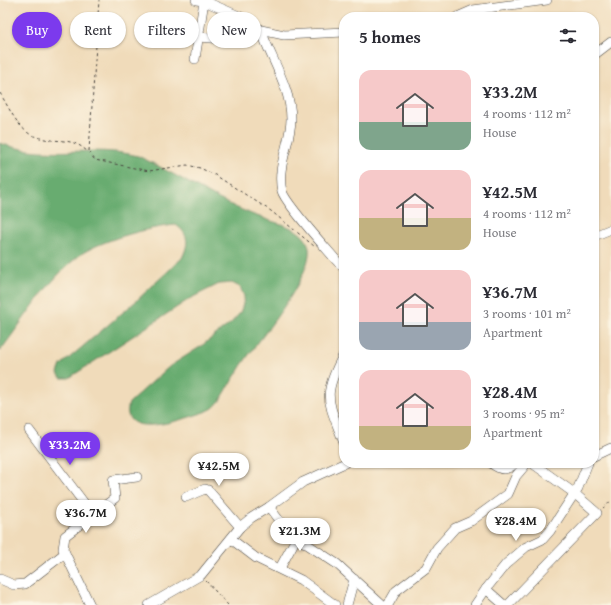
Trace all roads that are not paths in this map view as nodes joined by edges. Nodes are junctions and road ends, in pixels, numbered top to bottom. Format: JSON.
{"nodes":[{"id":1,"x":546,"y":0,"type":"edge"},
{"id":2,"x":200,"y":1,"type":"edge"},
{"id":3,"x":229,"y":12,"type":"edge"},
{"id":4,"x":468,"y":12,"type":"edge"},
{"id":5,"x":199,"y":20,"type":"edge"},
{"id":6,"x":261,"y":30,"type":"joint"},
{"id":7,"x":339,"y":32,"type":"edge"},
{"id":8,"x":611,"y":42,"type":"edge"},
{"id":9,"x":197,"y":48,"type":"edge"},
{"id":10,"x":599,"y":51,"type":"edge"},
{"id":11,"x":195,"y":59,"type":"dead end"},
{"id":12,"x":611,"y":229,"type":"edge"},
{"id":13,"x":599,"y":234,"type":"edge"},
{"id":14,"x":339,"y":263,"type":"edge"},
{"id":15,"x":339,"y":364,"type":"edge"},
{"id":16,"x":339,"y":429,"type":"edge"},
{"id":17,"x":29,"y":430,"type":"dead end"},
{"id":18,"x":611,"y":448,"type":"edge"},
{"id":19,"x":599,"y":454,"type":"edge"},
{"id":20,"x":339,"y":466,"type":"edge"},
{"id":21,"x":500,"y":468,"type":"edge"},
{"id":22,"x":510,"y":468,"type":"edge"},
{"id":23,"x":523,"y":468,"type":"edge"},
{"id":24,"x":539,"y":468,"type":"edge"},
{"id":25,"x":586,"y":468,"type":"edge"},
{"id":26,"x":137,"y":477,"type":"dead end"},
{"id":27,"x":574,"y":493,"type":"junction"},
{"id":28,"x":186,"y":497,"type":"dead end"},
{"id":29,"x":269,"y":507,"type":"junction"},
{"id":30,"x":93,"y":515,"type":"junction"},
{"id":31,"x":240,"y":527,"type":"junction"},
{"id":32,"x":297,"y":537,"type":"junction"},
{"id":33,"x":231,"y":539,"type":"junction"},
{"id":34,"x":65,"y":553,"type":"junction"},
{"id":35,"x":280,"y":568,"type":"junction"},
{"id":36,"x":0,"y":579,"type":"edge"},
{"id":37,"x":354,"y":579,"type":"junction"},
{"id":38,"x":486,"y":589,"type":"junction"},
{"id":39,"x":152,"y":604,"type":"edge"},
{"id":40,"x":90,"y":605,"type":"edge"},
{"id":41,"x":335,"y":605,"type":"edge"},
{"id":42,"x":347,"y":605,"type":"edge"},
{"id":43,"x":382,"y":605,"type":"edge"},
{"id":44,"x":388,"y":605,"type":"edge"},
{"id":45,"x":475,"y":605,"type":"edge"},
{"id":46,"x":504,"y":605,"type":"edge"},
{"id":47,"x":508,"y":605,"type":"edge"}],
"edges":[{"from":1,"to":4,"type":"street"},
{"from":2,"to":3,"type":"street"},
{"from":2,"to":5,"type":"street"},
{"from":6,"to":7,"type":"street"},
{"from":6,"to":14,"type":"street"},
{"from":8,"to":10,"type":"street"},
{"from":9,"to":11,"type":"street"},
{"from":12,"to":13,"type":"street"},
{"from":15,"to":16,"type":"street"},
{"from":17,"to":30,"type":"street"},
{"from":18,"to":19,"type":"street"},
{"from":20,"to":29,"type":"street"},
{"from":21,"to":22,"type":"street"},
{"from":23,"to":44,"type":"street"},
{"from":24,"to":27,"type":"street"},
{"from":25,"to":27,"type":"street"},
{"from":26,"to":30,"type":"street"},
{"from":27,"to":38,"type":"street"},
{"from":27,"to":47,"type":"street"},
{"from":28,"to":31,"type":"street"},
{"from":29,"to":31,"type":"street"},
{"from":29,"to":32,"type":"street"},
{"from":30,"to":34,"type":"street"},
{"from":31,"to":33,"type":"street"},
{"from":32,"to":35,"type":"street"},
{"from":32,"to":37,"type":"street"},
{"from":33,"to":35,"type":"street"},
{"from":33,"to":39,"type":"street"},
{"from":34,"to":36,"type":"street"},
{"from":34,"to":40,"type":"street"},
{"from":35,"to":41,"type":"street"},
{"from":37,"to":42,"type":"street"},
{"from":37,"to":43,"type":"street"},
{"from":38,"to":45,"type":"street"},
{"from":38,"to":46,"type":"street"}]}
